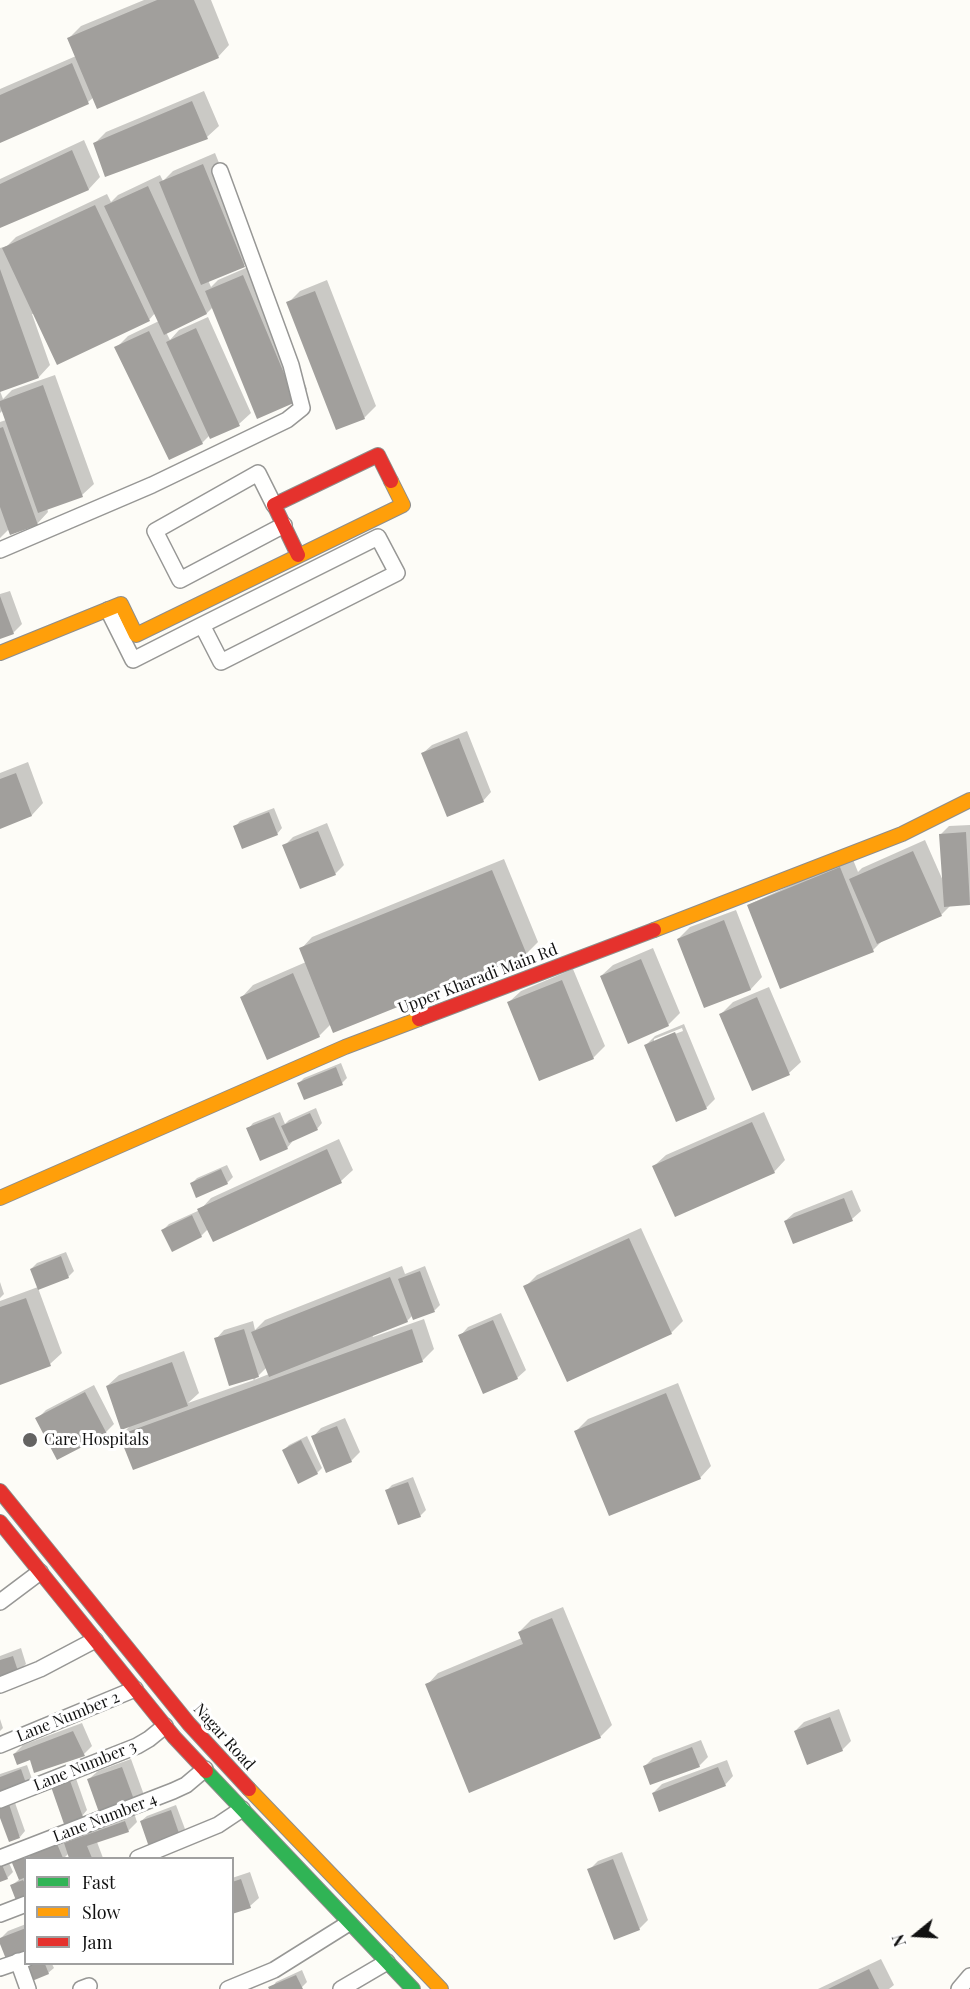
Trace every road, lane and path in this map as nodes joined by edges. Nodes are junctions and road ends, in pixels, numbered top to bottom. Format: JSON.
{"nodes":[{"id":1,"x":220,"y":171,"type":"dead end"},
{"id":2,"x":274,"y":506,"type":"junction"},
{"id":3,"x":284,"y":525,"type":"junction"},
{"id":4,"x":0,"y":550,"type":"edge"},
{"id":5,"x":298,"y":555,"type":"junction"},
{"id":6,"x":108,"y":610,"type":"junction"},
{"id":7,"x":202,"y":625,"type":"junction"},
{"id":8,"x":0,"y":653,"type":"edge"},
{"id":9,"x":970,"y":800,"type":"edge"},
{"id":10,"x":0,"y":1198,"type":"edge"},
{"id":11,"x":0,"y":1491,"type":"edge"},
{"id":12,"x":0,"y":1522,"type":"edge"},
{"id":13,"x":40,"y":1572,"type":"junction"},
{"id":14,"x":0,"y":1602,"type":"edge"},
{"id":15,"x":95,"y":1640,"type":"junction"},
{"id":16,"x":0,"y":1685,"type":"edge"},
{"id":17,"x":135,"y":1689,"type":"junction"},
{"id":18,"x":165,"y":1726,"type":"junction"},
{"id":19,"x":0,"y":1745,"type":"edge"},
{"id":20,"x":205,"y":1769,"type":"junction"},
{"id":21,"x":0,"y":1800,"type":"edge"},
{"id":22,"x":242,"y":1809,"type":"junction"},
{"id":23,"x":281,"y":1820,"type":"junction"},
{"id":24,"x":266,"y":1834,"type":"junction"},
{"id":25,"x":140,"y":1857,"type":"edge"},
{"id":26,"x":0,"y":1858,"type":"edge"},
{"id":27,"x":24,"y":1905,"type":"edge"},
{"id":28,"x":0,"y":1914,"type":"edge"},
{"id":29,"x":349,"y":1923,"type":"junction"},
{"id":30,"x":22,"y":1960,"type":"edge"},
{"id":31,"x":387,"y":1962,"type":"junction"},
{"id":32,"x":0,"y":1968,"type":"edge"},
{"id":33,"x":970,"y":1976,"type":"edge"},
{"id":34,"x":28,"y":1989,"type":"edge"},
{"id":35,"x":228,"y":1989,"type":"edge"},
{"id":36,"x":341,"y":1989,"type":"edge"},
{"id":37,"x":413,"y":1989,"type":"edge"},
{"id":38,"x":441,"y":1989,"type":"edge"},
{"id":39,"x":960,"y":1989,"type":"edge"}],
"edges":[{"from":1,"to":4,"type":"street"},
{"from":2,"to":3,"type":"main road"},
{"from":2,"to":3,"type":"street"},
{"from":2,"to":5,"type":"main road"},
{"from":3,"to":5,"type":"main road"},
{"from":5,"to":6,"type":"main road"},
{"from":6,"to":7,"type":"street"},
{"from":6,"to":8,"type":"main road"},
{"from":7,"to":7,"type":"street"},
{"from":9,"to":10,"type":"main road","name":"Upper Kharadi Main Rd"},
{"from":11,"to":23,"type":"main road","name":"Nagar Road"},
{"from":12,"to":13,"type":"main road"},
{"from":13,"to":14,"type":"street"},
{"from":13,"to":15,"type":"main road"},
{"from":15,"to":16,"type":"street"},
{"from":15,"to":17,"type":"main road"},
{"from":17,"to":18,"type":"main road"},
{"from":17,"to":19,"type":"street","name":"Lane Number 2"},
{"from":18,"to":20,"type":"main road"},
{"from":18,"to":21,"type":"street","name":"Lane Number 3"},
{"from":20,"to":22,"type":"main road"},
{"from":20,"to":26,"type":"street","name":"Lane Number 4"},
{"from":22,"to":24,"type":"main road"},
{"from":22,"to":25,"type":"street"},
{"from":23,"to":24,"type":"main road"},
{"from":23,"to":38,"type":"main road","name":"Nagar Road"},
{"from":24,"to":29,"type":"main road"},
{"from":27,"to":28,"type":"street"},
{"from":29,"to":31,"type":"main road"},
{"from":29,"to":35,"type":"street"},
{"from":30,"to":32,"type":"street"},
{"from":30,"to":34,"type":"street"},
{"from":31,"to":36,"type":"street"},
{"from":31,"to":37,"type":"main road"},
{"from":33,"to":39,"type":"street"}]}
